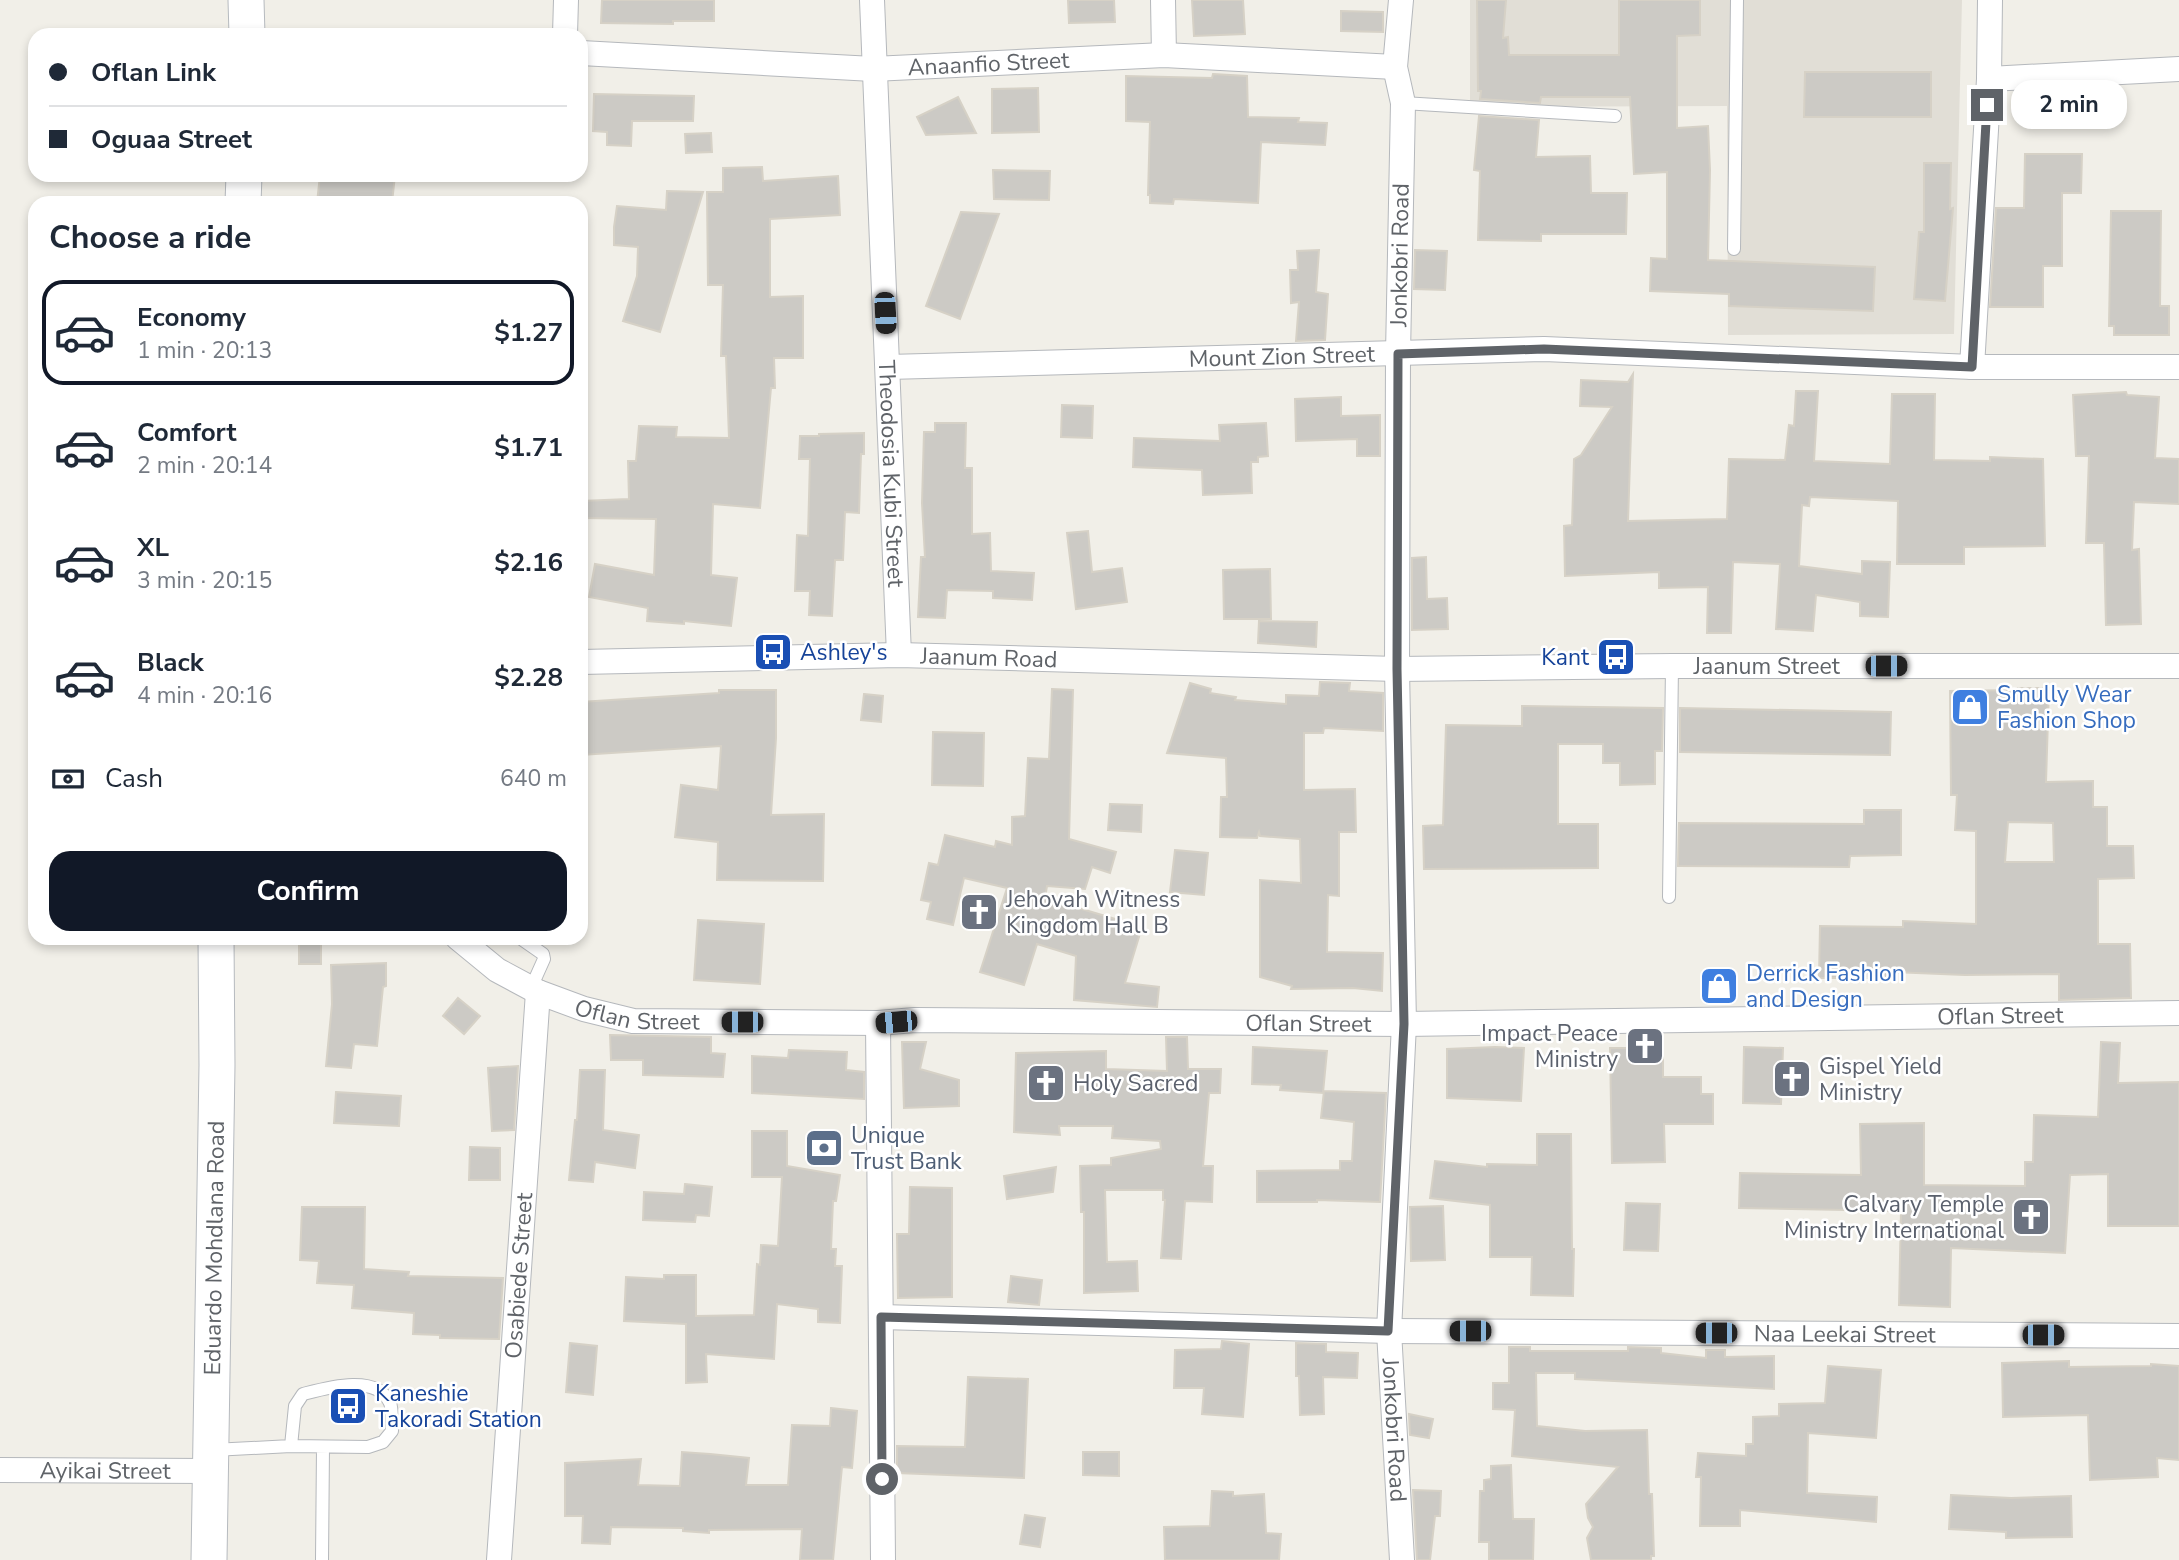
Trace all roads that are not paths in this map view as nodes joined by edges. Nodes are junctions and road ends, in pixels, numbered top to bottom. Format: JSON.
{"nodes":[{"id":1,"x":246,"y":0,"type":"edge"},
{"id":2,"x":566,"y":0,"type":"edge"},
{"id":3,"x":872,"y":0,"type":"edge"},
{"id":4,"x":1163,"y":0,"type":"edge"},
{"id":5,"x":1401,"y":0,"type":"edge"},
{"id":6,"x":1737,"y":0,"type":"edge"},
{"id":7,"x":1990,"y":0,"type":"edge"},
{"id":8,"x":247,"y":28,"type":"edge"},
{"id":9,"x":565,"y":28,"type":"edge"},
{"id":10,"x":588,"y":53,"type":"edge"},
{"id":11,"x":1164,"y":55,"type":"junction"},
{"id":12,"x":1395,"y":67,"type":"junction"},
{"id":13,"x":873,"y":69,"type":"junction"},
{"id":14,"x":2179,"y":69,"type":"edge"},
{"id":15,"x":1989,"y":79,"type":"junction"},
{"id":16,"x":1404,"y":103,"type":"junction"},
{"id":17,"x":1615,"y":116,"type":"dead end"},
{"id":18,"x":1734,"y":249,"type":"dead end"},
{"id":19,"x":1398,"y":354,"type":"junction"},
{"id":20,"x":1972,"y":367,"type":"junction"},
{"id":21,"x":2179,"y":367,"type":"edge"},
{"id":22,"x":888,"y":368,"type":"junction"},
{"id":23,"x":899,"y":654,"type":"junction"},
{"id":24,"x":588,"y":662,"type":"edge"},
{"id":25,"x":1672,"y":666,"type":"junction"},
{"id":26,"x":2179,"y":666,"type":"edge"},
{"id":27,"x":1397,"y":669,"type":"junction"},
{"id":28,"x":1670,"y":897,"type":"dead end"},
{"id":29,"x":216,"y":945,"type":"edge"},
{"id":30,"x":466,"y":945,"type":"edge"},
{"id":31,"x":530,"y":945,"type":"edge"},
{"id":32,"x":535,"y":990,"type":"junction"},
{"id":33,"x":2179,"y":1013,"type":"edge"},
{"id":34,"x":878,"y":1023,"type":"junction"},
{"id":35,"x":1404,"y":1024,"type":"junction"},
{"id":36,"x":881,"y":1317,"type":"junction"},
{"id":37,"x":1388,"y":1331,"type":"junction"},
{"id":38,"x":2179,"y":1336,"type":"edge"},
{"id":39,"x":291,"y":1446,"type":"junction"},
{"id":40,"x":323,"y":1447,"type":"junction"},
{"id":41,"x":209,"y":1461,"type":"junction"},
{"id":42,"x":0,"y":1470,"type":"edge"},
{"id":43,"x":209,"y":1560,"type":"edge"},
{"id":44,"x":322,"y":1560,"type":"edge"},
{"id":45,"x":499,"y":1560,"type":"edge"},
{"id":46,"x":883,"y":1560,"type":"edge"},
{"id":47,"x":1402,"y":1560,"type":"edge"}],
"edges":[{"from":1,"to":8,"type":"main road"},
{"from":2,"to":9,"type":"street"},
{"from":3,"to":13,"type":"street","name":"Theodosia Kubi Street"},
{"from":4,"to":11,"type":"street"},
{"from":5,"to":12,"type":"street","name":"Jonkobri Road"},
{"from":6,"to":18,"type":"lane"},
{"from":7,"to":15,"type":"street"},
{"from":10,"to":13,"type":"street","name":"Anaanfio Street"},
{"from":11,"to":12,"type":"street","name":"Anaanfio Street"},
{"from":11,"to":13,"type":"street","name":"Anaanfio Street"},
{"from":12,"to":16,"type":"street","name":"Jonkobri Road"},
{"from":13,"to":22,"type":"street","name":"Theodosia Kubi Street"},
{"from":14,"to":15,"type":"street"},
{"from":15,"to":20,"type":"street"},
{"from":16,"to":17,"type":"lane"},
{"from":16,"to":19,"type":"street","name":"Jonkobri Road"},
{"from":19,"to":20,"type":"street","name":"Mount Zion Street"},
{"from":19,"to":22,"type":"street","name":"Mount Zion Street"},
{"from":19,"to":27,"type":"street","name":"Jonkobri Road"},
{"from":20,"to":21,"type":"street","name":"Mount Zion Street"},
{"from":22,"to":23,"type":"street","name":"Theodosia Kubi Street"},
{"from":23,"to":24,"type":"street","name":"Jaanum Road"},
{"from":23,"to":27,"type":"street","name":"Jaanum Road"},
{"from":25,"to":26,"type":"street","name":"Jaanum Street"},
{"from":25,"to":27,"type":"street","name":"Jaanum Street"},
{"from":25,"to":28,"type":"lane"},
{"from":27,"to":35,"type":"street","name":"Jonkobri Road"},
{"from":29,"to":41,"type":"main road","name":"Eduardo Mohdlana Road"},
{"from":30,"to":32,"type":"street","name":"Oflan Street"},
{"from":31,"to":32,"type":"lane"},
{"from":32,"to":34,"type":"street","name":"Oflan Street"},
{"from":32,"to":45,"type":"street","name":"Osabiede Street"},
{"from":33,"to":35,"type":"street","name":"Oflan Street"},
{"from":34,"to":35,"type":"street","name":"Oflan Street"},
{"from":34,"to":36,"type":"street"},
{"from":35,"to":37,"type":"street","name":"Jonkobri Road"},
{"from":36,"to":37,"type":"street","name":"Naa Leekai Street"},
{"from":36,"to":46,"type":"street"},
{"from":37,"to":38,"type":"street","name":"Naa Leekai Street"},
{"from":37,"to":47,"type":"street","name":"Jonkobri Road"},
{"from":39,"to":40,"type":"lane"},
{"from":39,"to":40,"type":"lane"},
{"from":39,"to":41,"type":"lane"},
{"from":40,"to":44,"type":"lane"},
{"from":41,"to":42,"type":"street","name":"Ayikai Street"},
{"from":41,"to":43,"type":"main road","name":"Eduardo Mohdlana Road"}]}
